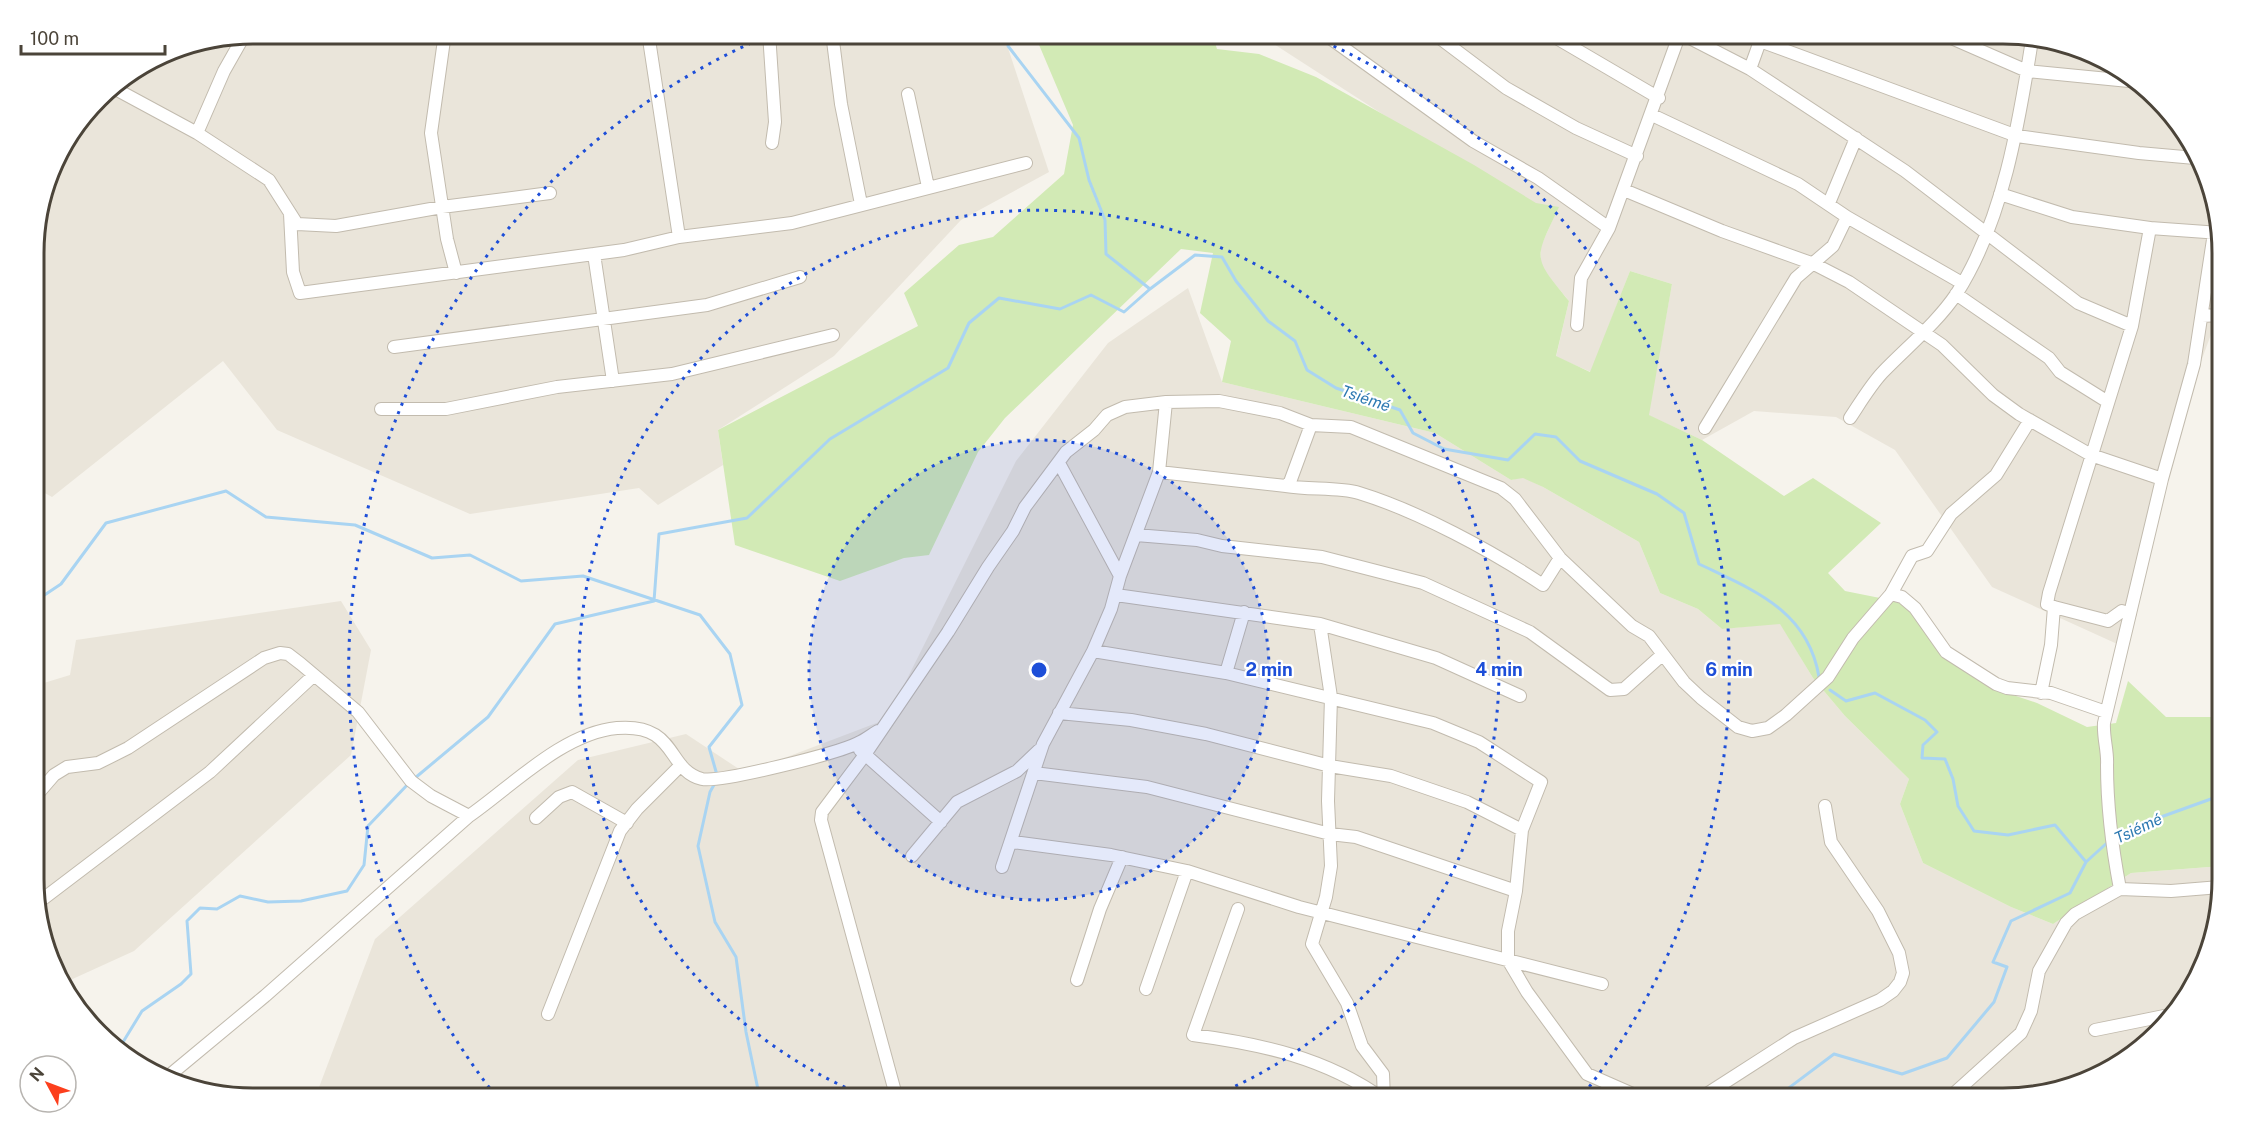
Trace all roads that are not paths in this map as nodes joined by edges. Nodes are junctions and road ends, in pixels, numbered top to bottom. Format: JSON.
{"nodes":[{"id":1,"x":239,"y":44,"type":"edge"},
{"id":2,"x":443,"y":44,"type":"edge"},
{"id":3,"x":650,"y":44,"type":"edge"},
{"id":4,"x":770,"y":44,"type":"edge"},
{"id":5,"x":833,"y":44,"type":"edge"},
{"id":6,"x":1338,"y":44,"type":"edge"},
{"id":7,"x":1448,"y":44,"type":"edge"},
{"id":8,"x":1567,"y":44,"type":"edge"},
{"id":9,"x":1676,"y":44,"type":"edge"},
{"id":10,"x":1701,"y":44,"type":"edge"},
{"id":11,"x":1759,"y":44,"type":"edge"},
{"id":12,"x":1779,"y":44,"type":"edge"},
{"id":13,"x":1965,"y":44,"type":"edge"},
{"id":14,"x":2031,"y":45,"type":"edge"},
{"id":15,"x":1750,"y":69,"type":"junction"},
{"id":16,"x":2027,"y":71,"type":"junction"},
{"id":17,"x":2121,"y":80,"type":"edge"},
{"id":18,"x":120,"y":91,"type":"edge"},
{"id":19,"x":908,"y":94,"type":"dead end"},
{"id":20,"x":1659,"y":98,"type":"junction"},
{"id":21,"x":1652,"y":115,"type":"junction"},
{"id":22,"x":197,"y":133,"type":"junction"},
{"id":23,"x":2017,"y":136,"type":"junction"},
{"id":24,"x":1856,"y":138,"type":"junction"},
{"id":25,"x":772,"y":143,"type":"dead end"},
{"id":26,"x":1637,"y":156,"type":"junction"},
{"id":27,"x":2188,"y":157,"type":"edge"},
{"id":28,"x":1026,"y":163,"type":"dead end"},
{"id":29,"x":928,"y":187,"type":"junction"},
{"id":30,"x":1624,"y":190,"type":"junction"},
{"id":31,"x":550,"y":194,"type":"dead end"},
{"id":32,"x":2000,"y":194,"type":"junction"},
{"id":33,"x":1829,"y":203,"type":"junction"},
{"id":34,"x":861,"y":204,"type":"junction"},
{"id":35,"x":442,"y":207,"type":"junction"},
{"id":36,"x":290,"y":214,"type":"junction"},
{"id":37,"x":1847,"y":217,"type":"junction"},
{"id":38,"x":1609,"y":228,"type":"junction"},
{"id":39,"x":2150,"y":228,"type":"junction"},
{"id":40,"x":1986,"y":232,"type":"junction"},
{"id":41,"x":2211,"y":233,"type":"edge"},
{"id":42,"x":678,"y":237,"type":"junction"},
{"id":43,"x":594,"y":254,"type":"junction"},
{"id":44,"x":2212,"y":261,"type":"edge"},
{"id":45,"x":1814,"y":264,"type":"junction"},
{"id":46,"x":456,"y":273,"type":"junction"},
{"id":47,"x":800,"y":277,"type":"dead end"},
{"id":48,"x":1959,"y":289,"type":"junction"},
{"id":49,"x":2212,"y":315,"type":"edge"},
{"id":50,"x":2202,"y":316,"type":"junction"},
{"id":51,"x":604,"y":319,"type":"junction"},
{"id":52,"x":1577,"y":325,"type":"dead end"},
{"id":53,"x":2132,"y":326,"type":"junction"},
{"id":54,"x":1923,"y":332,"type":"junction"},
{"id":55,"x":833,"y":335,"type":"dead end"},
{"id":56,"x":394,"y":347,"type":"dead end"},
{"id":57,"x":614,"y":381,"type":"junction"},
{"id":58,"x":1166,"y":402,"type":"junction"},
{"id":59,"x":2108,"y":402,"type":"junction"},
{"id":60,"x":381,"y":409,"type":"dead end"},
{"id":61,"x":1850,"y":418,"type":"dead end"},
{"id":62,"x":2030,"y":420,"type":"junction"},
{"id":63,"x":1311,"y":425,"type":"junction"},
{"id":64,"x":1705,"y":428,"type":"dead end"},
{"id":65,"x":2091,"y":455,"type":"junction"},
{"id":66,"x":1059,"y":463,"type":"junction"},
{"id":67,"x":1159,"y":472,"type":"junction"},
{"id":68,"x":2162,"y":479,"type":"junction"},
{"id":69,"x":1286,"y":486,"type":"junction"},
{"id":70,"x":1136,"y":535,"type":"junction"},
{"id":71,"x":1560,"y":558,"type":"junction"},
{"id":72,"x":1120,"y":576,"type":"junction"},
{"id":73,"x":1891,"y":594,"type":"junction"},
{"id":74,"x":1116,"y":595,"type":"junction"},
{"id":75,"x":2054,"y":607,"type":"junction"},
{"id":76,"x":1244,"y":612,"type":"junction"},
{"id":77,"x":2130,"y":614,"type":"junction"},
{"id":78,"x":1320,"y":624,"type":"junction"},
{"id":79,"x":1093,"y":651,"type":"junction"},
{"id":80,"x":1662,"y":655,"type":"junction"},
{"id":81,"x":1226,"y":673,"type":"junction"},
{"id":82,"x":313,"y":676,"type":"junction"},
{"id":83,"x":2041,"y":693,"type":"junction"},
{"id":84,"x":1520,"y":696,"type":"dead end"},
{"id":85,"x":1331,"y":697,"type":"junction"},
{"id":86,"x":2106,"y":712,"type":"junction"},
{"id":87,"x":1059,"y":713,"type":"junction"},
{"id":88,"x":879,"y":731,"type":"junction"},
{"id":89,"x":856,"y":744,"type":"junction"},
{"id":90,"x":1043,"y":744,"type":"junction"},
{"id":91,"x":864,"y":756,"type":"junction"},
{"id":92,"x":681,"y":765,"type":"junction"},
{"id":93,"x":1330,"y":766,"type":"junction"},
{"id":94,"x":1034,"y":773,"type":"junction"},
{"id":95,"x":44,"y":787,"type":"edge"},
{"id":96,"x":1825,"y":806,"type":"dead end"},
{"id":97,"x":469,"y":816,"type":"junction"},
{"id":98,"x":536,"y":818,"type":"dead end"},
{"id":99,"x":941,"y":822,"type":"junction"},
{"id":100,"x":627,"y":823,"type":"junction"},
{"id":101,"x":1522,"y":830,"type":"junction"},
{"id":102,"x":1330,"y":834,"type":"junction"},
{"id":103,"x":1013,"y":842,"type":"junction"},
{"id":104,"x":912,"y":856,"type":"dead end"},
{"id":105,"x":1122,"y":857,"type":"junction"},
{"id":106,"x":1002,"y":867,"type":"dead end"},
{"id":107,"x":1187,"y":871,"type":"junction"},
{"id":108,"x":2211,"y":888,"type":"edge"},
{"id":109,"x":2120,"y":889,"type":"junction"},
{"id":110,"x":1516,"y":891,"type":"junction"},
{"id":111,"x":45,"y":898,"type":"edge"},
{"id":112,"x":1238,"y":909,"type":"dead end"},
{"id":113,"x":1322,"y":912,"type":"junction"},
{"id":114,"x":1508,"y":960,"type":"junction"},
{"id":115,"x":1077,"y":980,"type":"dead end"},
{"id":116,"x":1602,"y":984,"type":"dead end"},
{"id":117,"x":1146,"y":989,"type":"dead end"},
{"id":118,"x":548,"y":1014,"type":"dead end"},
{"id":119,"x":2160,"y":1017,"type":"edge"},
{"id":120,"x":2095,"y":1030,"type":"dead end"},
{"id":121,"x":173,"y":1072,"type":"edge"},
{"id":122,"x":894,"y":1088,"type":"edge"},
{"id":123,"x":1364,"y":1088,"type":"edge"},
{"id":124,"x":1384,"y":1088,"type":"edge"},
{"id":125,"x":1619,"y":1088,"type":"edge"},
{"id":126,"x":1716,"y":1088,"type":"edge"},
{"id":127,"x":1960,"y":1088,"type":"edge"}],
"edges":[{"from":1,"to":22,"type":"street"},
{"from":2,"to":35,"type":"street"},
{"from":3,"to":42,"type":"street"},
{"from":4,"to":25,"type":"street"},
{"from":5,"to":34,"type":"street"},
{"from":6,"to":38,"type":"street"},
{"from":7,"to":26,"type":"street"},
{"from":8,"to":20,"type":"street"},
{"from":9,"to":20,"type":"street"},
{"from":10,"to":15,"type":"street"},
{"from":11,"to":15,"type":"street"},
{"from":12,"to":23,"type":"street"},
{"from":13,"to":16,"type":"street"},
{"from":14,"to":16,"type":"street"},
{"from":15,"to":24,"type":"street"},
{"from":16,"to":17,"type":"street"},
{"from":16,"to":23,"type":"street"},
{"from":18,"to":22,"type":"street"},
{"from":19,"to":29,"type":"street"},
{"from":20,"to":21,"type":"street"},
{"from":21,"to":26,"type":"street"},
{"from":21,"to":33,"type":"street"},
{"from":22,"to":36,"type":"street"},
{"from":23,"to":27,"type":"street"},
{"from":23,"to":32,"type":"street"},
{"from":24,"to":33,"type":"street"},
{"from":24,"to":40,"type":"street"},
{"from":26,"to":30,"type":"street"},
{"from":28,"to":29,"type":"street"},
{"from":29,"to":34,"type":"street"},
{"from":30,"to":38,"type":"street"},
{"from":30,"to":45,"type":"street"},
{"from":31,"to":35,"type":"street"},
{"from":32,"to":39,"type":"street"},
{"from":32,"to":40,"type":"street"},
{"from":33,"to":37,"type":"street"},
{"from":34,"to":42,"type":"street"},
{"from":35,"to":36,"type":"street"},
{"from":35,"to":46,"type":"street"},
{"from":36,"to":46,"type":"street"},
{"from":37,"to":45,"type":"street"},
{"from":37,"to":48,"type":"street"},
{"from":38,"to":52,"type":"street"},
{"from":39,"to":41,"type":"street"},
{"from":39,"to":53,"type":"street"},
{"from":40,"to":48,"type":"street"},
{"from":40,"to":53,"type":"street"},
{"from":42,"to":43,"type":"street"},
{"from":43,"to":46,"type":"street"},
{"from":43,"to":51,"type":"street"},
{"from":44,"to":50,"type":"street"},
{"from":45,"to":54,"type":"street"},
{"from":45,"to":64,"type":"street"},
{"from":47,"to":51,"type":"street"},
{"from":48,"to":54,"type":"street"},
{"from":48,"to":59,"type":"street"},
{"from":49,"to":50,"type":"street"},
{"from":50,"to":68,"type":"street"},
{"from":51,"to":56,"type":"street"},
{"from":51,"to":57,"type":"street"},
{"from":53,"to":59,"type":"street"},
{"from":54,"to":61,"type":"street"},
{"from":54,"to":62,"type":"street"},
{"from":55,"to":57,"type":"street"},
{"from":57,"to":60,"type":"street"},
{"from":58,"to":63,"type":"street"},
{"from":58,"to":66,"type":"street"},
{"from":58,"to":67,"type":"street"},
{"from":59,"to":65,"type":"street"},
{"from":62,"to":65,"type":"street"},
{"from":62,"to":73,"type":"street"},
{"from":63,"to":69,"type":"street"},
{"from":63,"to":71,"type":"street"},
{"from":65,"to":68,"type":"street"},
{"from":65,"to":75,"type":"street"},
{"from":66,"to":72,"type":"street"},
{"from":66,"to":88,"type":"street"},
{"from":67,"to":69,"type":"street"},
{"from":67,"to":70,"type":"street"},
{"from":68,"to":77,"type":"street"},
{"from":69,"to":71,"type":"street"},
{"from":70,"to":72,"type":"street"},
{"from":70,"to":80,"type":"street"},
{"from":71,"to":80,"type":"street"},
{"from":72,"to":74,"type":"street"},
{"from":73,"to":80,"type":"street"},
{"from":73,"to":83,"type":"street"},
{"from":74,"to":76,"type":"street"},
{"from":74,"to":79,"type":"street"},
{"from":75,"to":77,"type":"street"},
{"from":75,"to":83,"type":"street"},
{"from":76,"to":78,"type":"street"},
{"from":76,"to":81,"type":"street"},
{"from":77,"to":86,"type":"street"},
{"from":78,"to":84,"type":"street"},
{"from":78,"to":85,"type":"street"},
{"from":79,"to":81,"type":"street"},
{"from":79,"to":87,"type":"street"},
{"from":81,"to":85,"type":"street"},
{"from":82,"to":95,"type":"street"},
{"from":82,"to":97,"type":"street"},
{"from":82,"to":111,"type":"street"},
{"from":83,"to":86,"type":"street"},
{"from":85,"to":93,"type":"street"},
{"from":85,"to":101,"type":"street"},
{"from":86,"to":109,"type":"street"},
{"from":87,"to":90,"type":"street"},
{"from":87,"to":93,"type":"street"},
{"from":88,"to":89,"type":"street"},
{"from":88,"to":91,"type":"street"},
{"from":89,"to":91,"type":"street"},
{"from":89,"to":92,"type":"street"},
{"from":90,"to":94,"type":"street"},
{"from":90,"to":99,"type":"street"},
{"from":91,"to":99,"type":"street"},
{"from":91,"to":122,"type":"street"},
{"from":92,"to":97,"type":"street"},
{"from":92,"to":100,"type":"street"},
{"from":93,"to":101,"type":"street"},
{"from":93,"to":102,"type":"street"},
{"from":94,"to":102,"type":"street"},
{"from":94,"to":103,"type":"street"},
{"from":96,"to":126,"type":"street"},
{"from":97,"to":121,"type":"street"},
{"from":98,"to":100,"type":"street"},
{"from":99,"to":104,"type":"street"},
{"from":100,"to":118,"type":"street"},
{"from":101,"to":110,"type":"street"},
{"from":102,"to":110,"type":"street"},
{"from":102,"to":113,"type":"street"},
{"from":103,"to":105,"type":"street"},
{"from":103,"to":106,"type":"street"},
{"from":105,"to":107,"type":"street"},
{"from":105,"to":115,"type":"street"},
{"from":107,"to":113,"type":"street"},
{"from":107,"to":117,"type":"street"},
{"from":108,"to":109,"type":"street"},
{"from":109,"to":127,"type":"street"},
{"from":110,"to":114,"type":"street"},
{"from":112,"to":123,"type":"street"},
{"from":113,"to":114,"type":"street"},
{"from":113,"to":124,"type":"street"},
{"from":114,"to":116,"type":"street"},
{"from":114,"to":125,"type":"street"},
{"from":119,"to":120,"type":"street"}]}
